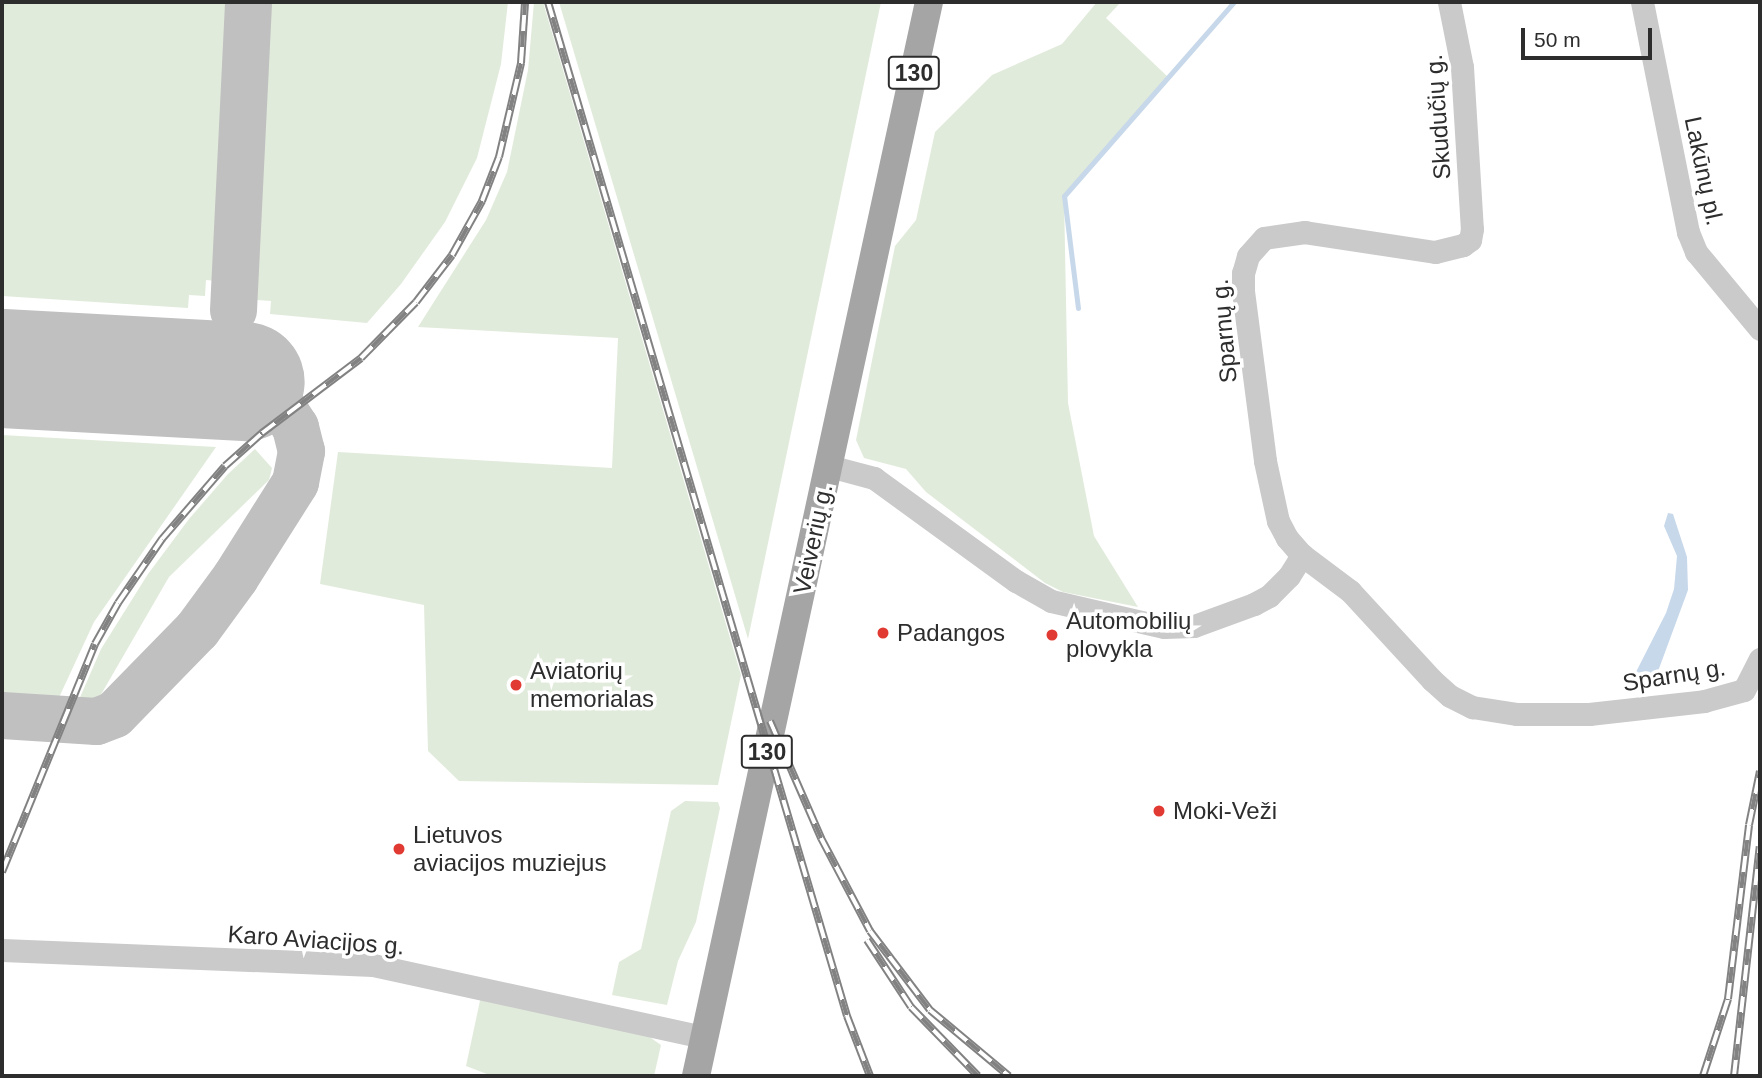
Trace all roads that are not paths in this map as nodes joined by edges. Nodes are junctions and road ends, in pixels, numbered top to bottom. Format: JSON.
{"nodes":[{"id":1,"x":929,"y":2,"type":"edge"},
{"id":2,"x":1449,"y":2,"type":"edge"},
{"id":3,"x":1642,"y":2,"type":"edge"},
{"id":4,"x":1472,"y":229,"type":"joint"},
{"id":5,"x":1760,"y":330,"type":"edge"},
{"id":6,"x":829,"y":466,"type":"junction"},
{"id":7,"x":1302,"y":555,"type":"junction"},
{"id":8,"x":1760,"y":660,"type":"edge"},
{"id":9,"x":2,"y":950,"type":"edge"},
{"id":10,"x":704,"y":1037,"type":"junction"},
{"id":11,"x":696,"y":1076,"type":"edge"}],
"edges":[{"from":1,"to":6,"type":"main road","name":"Veiverių g.","number":"130"},
{"from":2,"to":4,"type":"street","name":"Skudučių g."},
{"from":3,"to":5,"type":"street","name":"Lakūnų pl."},
{"from":4,"to":7,"type":"street","name":"Sparnų g."},
{"from":6,"to":7,"type":"street"},
{"from":6,"to":10,"type":"main road","name":"Veiverių g.","number":"130"},
{"from":7,"to":8,"type":"street","name":"Sparnų g."},
{"from":9,"to":10,"type":"street","name":"Karo Aviacijos g."},
{"from":10,"to":11,"type":"main road","name":"Veiverių g.","number":"130"}]}
